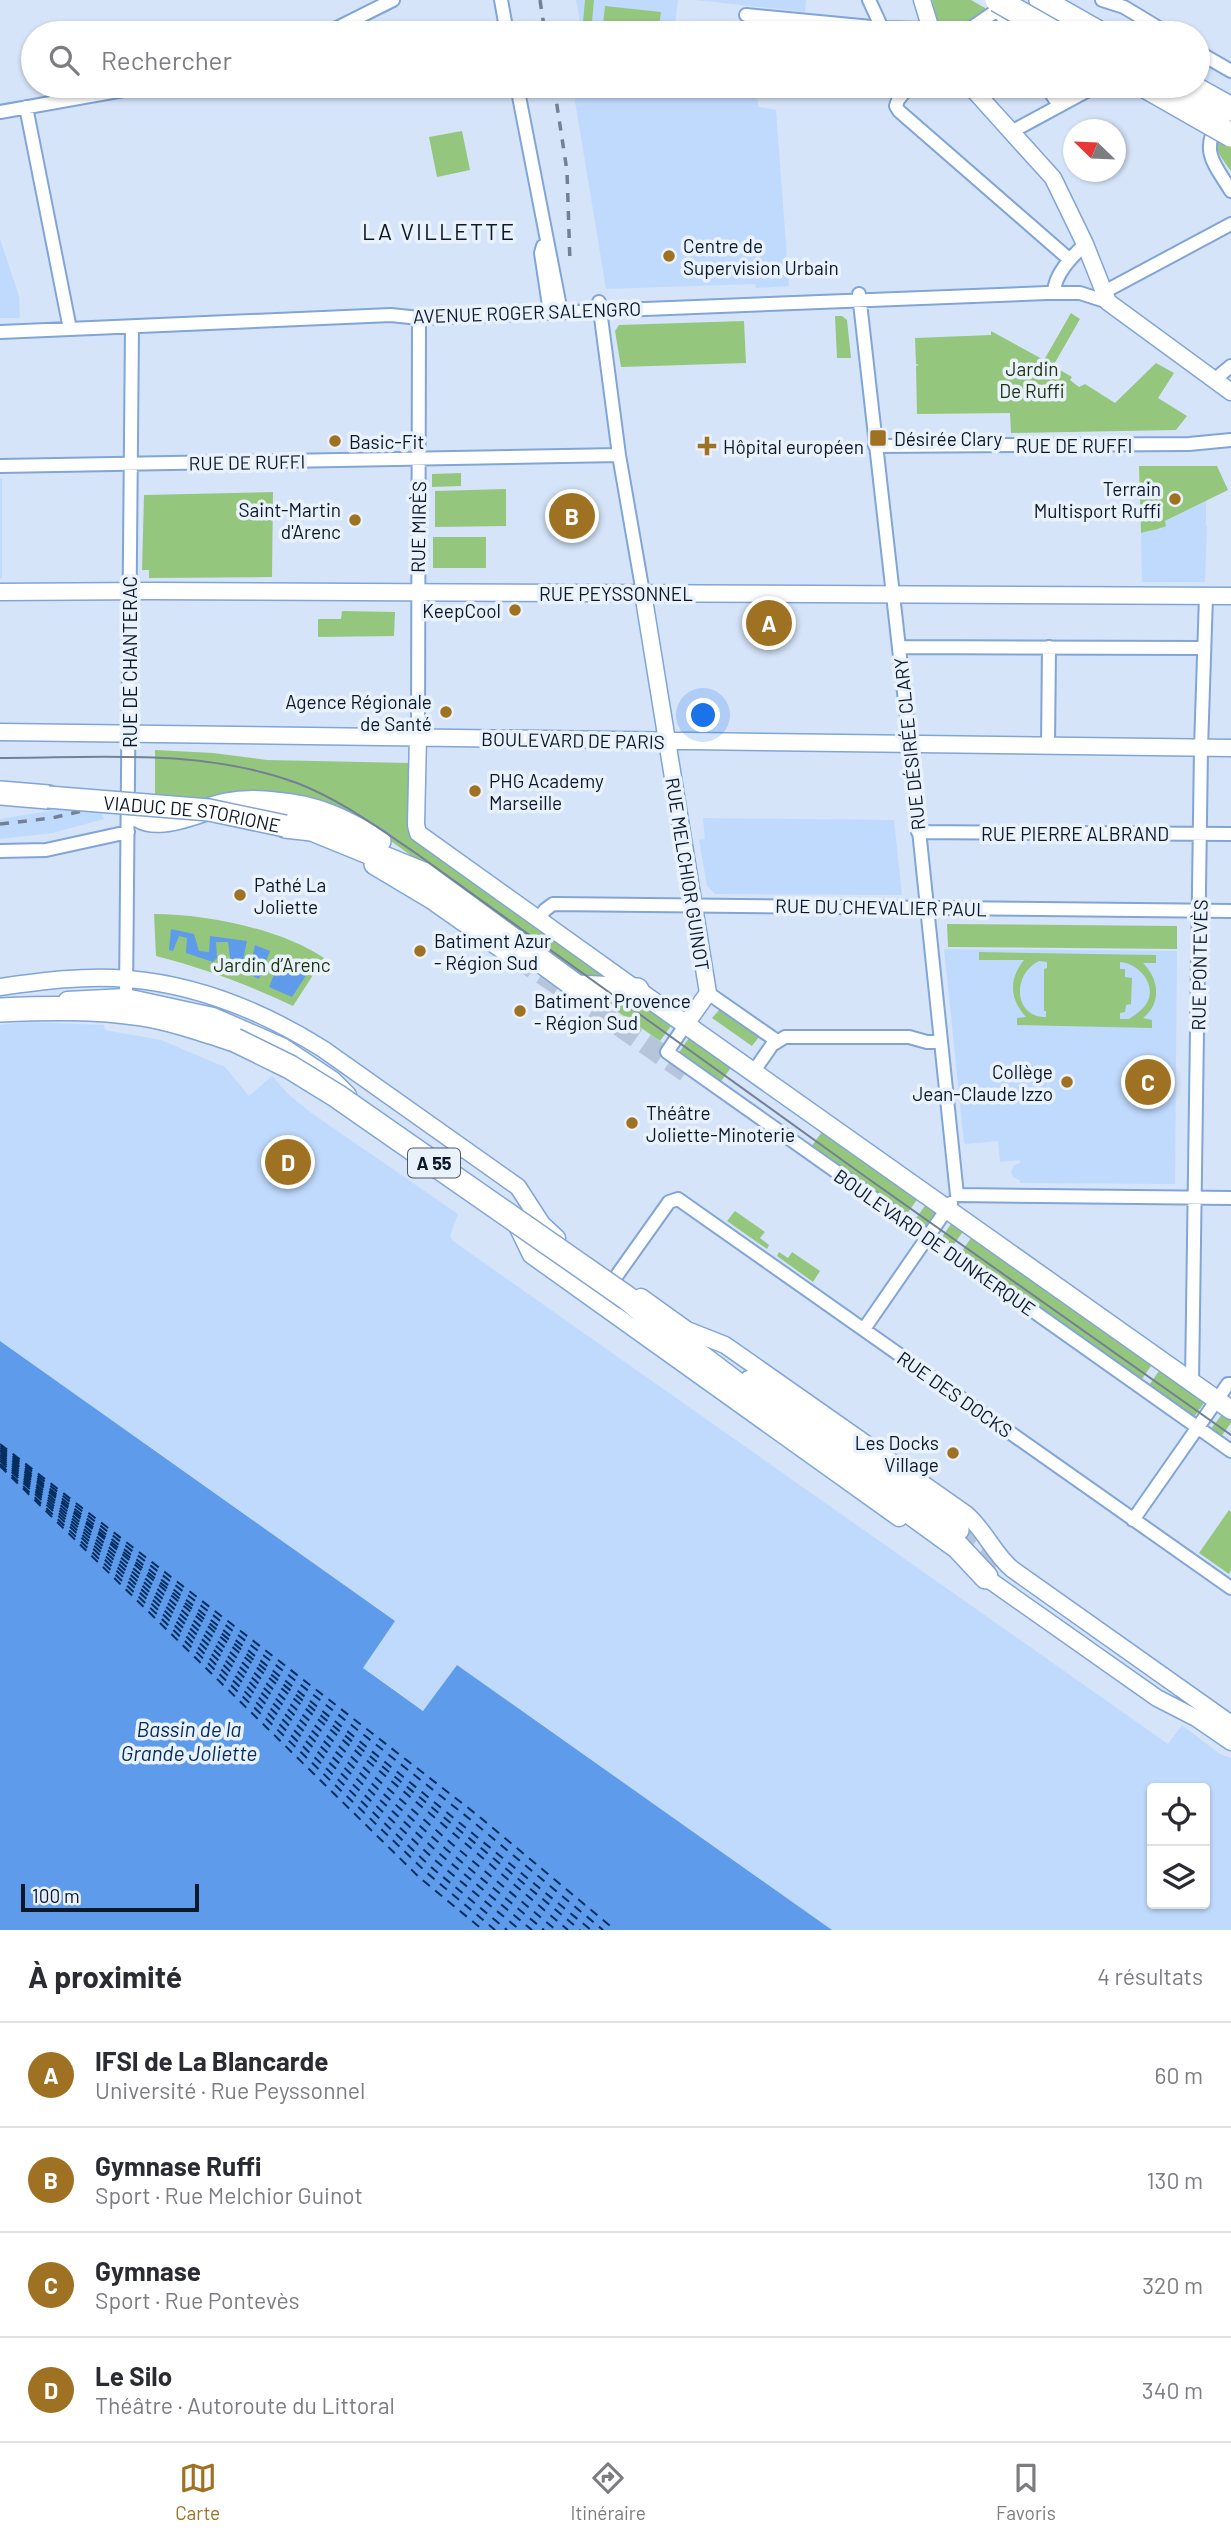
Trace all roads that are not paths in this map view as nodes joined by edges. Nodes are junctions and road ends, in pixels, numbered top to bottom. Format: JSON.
{"nodes":[{"id":1,"x":393,"y":0,"type":"edge"},
{"id":2,"x":501,"y":0,"type":"edge"},
{"id":3,"x":869,"y":0,"type":"edge"},
{"id":4,"x":922,"y":0,"type":"edge"},
{"id":5,"x":1012,"y":0,"type":"edge"},
{"id":6,"x":1041,"y":0,"type":"edge"},
{"id":7,"x":1102,"y":0,"type":"edge"},
{"id":8,"x":1122,"y":4,"type":"edge"},
{"id":9,"x":997,"y":5,"type":"edge"},
{"id":10,"x":746,"y":15,"type":"dead end"},
{"id":11,"x":351,"y":21,"type":"edge"},
{"id":12,"x":505,"y":21,"type":"edge"},
{"id":13,"x":809,"y":21,"type":"edge"},
{"id":14,"x":879,"y":21,"type":"edge"},
{"id":15,"x":928,"y":21,"type":"edge"},
{"id":16,"x":978,"y":21,"type":"edge"},
{"id":17,"x":1006,"y":21,"type":"edge"},
{"id":18,"x":1030,"y":21,"type":"edge"},
{"id":19,"x":1078,"y":21,"type":"edge"},
{"id":20,"x":1148,"y":21,"type":"edge"},
{"id":21,"x":1210,"y":59,"type":"edge"},
{"id":22,"x":1231,"y":71,"type":"edge"},
{"id":23,"x":1210,"y":97,"type":"edge"},
{"id":24,"x":77,"y":98,"type":"edge"},
{"id":25,"x":519,"y":98,"type":"edge"},
{"id":26,"x":900,"y":98,"type":"edge"},
{"id":27,"x":981,"y":98,"type":"edge"},
{"id":28,"x":1054,"y":98,"type":"edge"},
{"id":29,"x":1073,"y":98,"type":"edge"},
{"id":30,"x":1166,"y":98,"type":"edge"},
{"id":31,"x":1231,"y":104,"type":"edge"},
{"id":32,"x":1059,"y":105,"type":"junction"},
{"id":33,"x":26,"y":107,"type":"junction"},
{"id":34,"x":1231,"y":109,"type":"edge"},
{"id":35,"x":0,"y":112,"type":"edge"},
{"id":36,"x":1011,"y":132,"type":"junction"},
{"id":37,"x":1231,"y":135,"type":"edge"},
{"id":38,"x":1231,"y":191,"type":"edge"},
{"id":39,"x":1231,"y":224,"type":"edge"},
{"id":40,"x":1085,"y":244,"type":"junction"},
{"id":41,"x":1069,"y":260,"type":"junction"},
{"id":42,"x":1054,"y":292,"type":"junction"},
{"id":43,"x":860,"y":297,"type":"junction"},
{"id":44,"x":1106,"y":297,"type":"junction"},
{"id":45,"x":600,"y":306,"type":"junction"},
{"id":46,"x":555,"y":312,"type":"junction"},
{"id":47,"x":419,"y":318,"type":"junction"},
{"id":48,"x":132,"y":327,"type":"junction"},
{"id":49,"x":70,"y":329,"type":"junction"},
{"id":50,"x":0,"y":332,"type":"edge"},
{"id":51,"x":1231,"y":366,"type":"edge"},
{"id":52,"x":1214,"y":380,"type":"junction"},
{"id":53,"x":1231,"y":392,"type":"edge"},
{"id":54,"x":1231,"y":440,"type":"edge"},
{"id":55,"x":875,"y":446,"type":"junction"},
{"id":56,"x":619,"y":455,"type":"junction"},
{"id":57,"x":419,"y":458,"type":"junction"},
{"id":58,"x":130,"y":464,"type":"junction"},
{"id":59,"x":0,"y":466,"type":"edge"},
{"id":60,"x":129,"y":591,"type":"junction"},
{"id":61,"x":0,"y":592,"type":"edge"},
{"id":62,"x":417,"y":593,"type":"junction"},
{"id":63,"x":643,"y":593,"type":"junction"},
{"id":64,"x":892,"y":594,"type":"junction"},
{"id":65,"x":1206,"y":596,"type":"junction"},
{"id":66,"x":1231,"y":596,"type":"edge"},
{"id":67,"x":899,"y":647,"type":"junction"},
{"id":68,"x":1049,"y":647,"type":"junction"},
{"id":69,"x":1204,"y":648,"type":"junction"},
{"id":70,"x":0,"y":732,"type":"edge"},
{"id":71,"x":129,"y":734,"type":"junction"},
{"id":72,"x":418,"y":736,"type":"junction"},
{"id":73,"x":666,"y":743,"type":"junction"},
{"id":74,"x":909,"y":744,"type":"junction"},
{"id":75,"x":1048,"y":746,"type":"junction"},
{"id":76,"x":1201,"y":748,"type":"junction"},
{"id":77,"x":1231,"y":748,"type":"edge"},
{"id":78,"x":0,"y":793,"type":"edge"},
{"id":79,"x":48,"y":797,"type":"joint"},
{"id":80,"x":128,"y":803,"type":"junction"},
{"id":81,"x":147,"y":819,"type":"junction"},
{"id":82,"x":285,"y":826,"type":"joint"},
{"id":83,"x":128,"y":832,"type":"junction"},
{"id":84,"x":918,"y":832,"type":"junction"},
{"id":85,"x":1200,"y":834,"type":"junction"},
{"id":86,"x":1231,"y":834,"type":"edge"},
{"id":87,"x":5,"y":851,"type":"edge"},
{"id":88,"x":376,"y":852,"type":"junction"},
{"id":89,"x":693,"y":905,"type":"junction"},
{"id":90,"x":926,"y":908,"type":"junction"},
{"id":91,"x":1199,"y":911,"type":"junction"},
{"id":92,"x":1231,"y":911,"type":"edge"},
{"id":93,"x":538,"y":919,"type":"junction"},
{"id":94,"x":516,"y":957,"type":"tunnel mouth"},
{"id":95,"x":127,"y":978,"type":"junction"},
{"id":96,"x":0,"y":988,"type":"edge"},
{"id":97,"x":637,"y":990,"type":"junction"},
{"id":98,"x":708,"y":993,"type":"junction"},
{"id":99,"x":126,"y":997,"type":"junction"},
{"id":100,"x":0,"y":1009,"type":"edge"},
{"id":101,"x":687,"y":1024,"type":"junction"},
{"id":102,"x":776,"y":1041,"type":"junction"},
{"id":103,"x":940,"y":1042,"type":"junction"},
{"id":104,"x":754,"y":1071,"type":"junction"},
{"id":105,"x":1196,"y":1197,"type":"junction"},
{"id":106,"x":1231,"y":1198,"type":"edge"},
{"id":107,"x":952,"y":1201,"type":"junction"},
{"id":108,"x":928,"y":1237,"type":"junction"},
{"id":109,"x":621,"y":1288,"type":"junction"},
{"id":110,"x":598,"y":1302,"type":"junction"},
{"id":111,"x":864,"y":1329,"type":"junction"},
{"id":112,"x":1192,"y":1383,"type":"junction"},
{"id":113,"x":1231,"y":1384,"type":"edge"},
{"id":114,"x":762,"y":1396,"type":"junction"},
{"id":115,"x":1224,"y":1405,"type":"edge"},
{"id":116,"x":1198,"y":1427,"type":"junction"},
{"id":117,"x":1231,"y":1451,"type":"edge"},
{"id":118,"x":1133,"y":1520,"type":"junction"},
{"id":119,"x":958,"y":1530,"type":"tunnel mouth"},
{"id":120,"x":986,"y":1577,"type":"junction"},
{"id":121,"x":1231,"y":1588,"type":"edge"},
{"id":122,"x":1231,"y":1724,"type":"edge"},
{"id":123,"x":1231,"y":1742,"type":"edge"}],
"edges":[{"from":1,"to":11,"type":"street"},
{"from":2,"to":12,"type":"street"},
{"from":3,"to":14,"type":"street"},
{"from":4,"to":15,"type":"street"},
{"from":5,"to":9,"type":"street"},
{"from":6,"to":19,"type":"highway"},
{"from":7,"to":8,"type":"street"},
{"from":8,"to":20,"type":"street"},
{"from":9,"to":16,"type":"street"},
{"from":9,"to":17,"type":"street"},
{"from":9,"to":18,"type":"highway","bridge":true},
{"from":10,"to":13,"type":"street"},
{"from":21,"to":22,"type":"street"},
{"from":23,"to":34,"type":"highway","bridge":true},
{"from":24,"to":33,"type":"street"},
{"from":25,"to":46,"type":"street"},
{"from":26,"to":41,"type":"street"},
{"from":27,"to":36,"type":"street"},
{"from":28,"to":32,"type":"street"},
{"from":29,"to":32,"type":"street"},
{"from":30,"to":37,"type":"highway","bridge":true},
{"from":31,"to":38,"type":"street"},
{"from":32,"to":36,"type":"street"},
{"from":33,"to":35,"type":"street"},
{"from":33,"to":49,"type":"street"},
{"from":36,"to":40,"type":"street"},
{"from":39,"to":44,"type":"street"},
{"from":40,"to":41,"type":"street"},
{"from":40,"to":44,"type":"street"},
{"from":41,"to":42,"type":"street"},
{"from":42,"to":43,"type":"street","name":"AVENUE ROGER SALENGRO"},
{"from":42,"to":44,"type":"street","name":"AVENUE ROGER SALENGRO"},
{"from":43,"to":45,"type":"street","name":"AVENUE ROGER SALENGRO"},
{"from":43,"to":55,"type":"street","name":"RUE DÉSIRÉE CLARY"},
{"from":44,"to":52,"type":"street"},
{"from":45,"to":46,"type":"street","name":"AVENUE ROGER SALENGRO"},
{"from":45,"to":56,"type":"street","name":"RUE MELCHIOR GUINOT"},
{"from":46,"to":47,"type":"street","name":"AVENUE ROGER SALENGRO"},
{"from":47,"to":48,"type":"street","name":"AVENUE ROGER SALENGRO"},
{"from":47,"to":57,"type":"street","name":"RUE MIRÈS"},
{"from":48,"to":49,"type":"street","name":"AVENUE ROGER SALENGRO"},
{"from":48,"to":58,"type":"street","name":"RUE DE CHANTERAC"},
{"from":49,"to":50,"type":"street","name":"AVENUE ROGER SALENGRO"},
{"from":51,"to":52,"type":"street"},
{"from":52,"to":53,"type":"street"},
{"from":54,"to":55,"type":"street","name":"RUE DE RUFFI"},
{"from":55,"to":64,"type":"street","name":"RUE DÉSIRÉE CLARY"},
{"from":56,"to":57,"type":"street","name":"RUE DE RUFFI"},
{"from":56,"to":63,"type":"street","name":"RUE MELCHIOR GUINOT"},
{"from":57,"to":58,"type":"street","name":"RUE DE RUFFI"},
{"from":57,"to":62,"type":"street","name":"RUE MIRÈS"},
{"from":58,"to":59,"type":"street","name":"RUE DE RUFFI"},
{"from":58,"to":60,"type":"street","name":"RUE DE CHANTERAC"},
{"from":60,"to":61,"type":"street","name":"RUE PEYSSONNEL"},
{"from":60,"to":62,"type":"street","name":"RUE PEYSSONNEL"},
{"from":60,"to":71,"type":"street","name":"RUE DE CHANTERAC"},
{"from":62,"to":63,"type":"street","name":"RUE PEYSSONNEL"},
{"from":62,"to":72,"type":"street","name":"RUE MIRÈS"},
{"from":63,"to":64,"type":"street","name":"RUE PEYSSONNEL"},
{"from":63,"to":73,"type":"street","name":"RUE MELCHIOR GUINOT"},
{"from":64,"to":65,"type":"street","name":"RUE PEYSSONNEL"},
{"from":64,"to":67,"type":"street","name":"RUE DÉSIRÉE CLARY"},
{"from":65,"to":66,"type":"street","name":"RUE PEYSSONNEL"},
{"from":65,"to":69,"type":"street","name":"RUE PONTEVÈS"},
{"from":67,"to":68,"type":"street"},
{"from":67,"to":74,"type":"street","name":"RUE DÉSIRÉE CLARY"},
{"from":68,"to":69,"type":"street"},
{"from":68,"to":75,"type":"street"},
{"from":69,"to":76,"type":"street","name":"RUE PONTEVÈS"},
{"from":70,"to":71,"type":"street","name":"BOULEVARD DE PARIS"},
{"from":71,"to":72,"type":"street","name":"BOULEVARD DE PARIS"},
{"from":71,"to":80,"type":"street","name":"RUE DE CHANTERAC"},
{"from":72,"to":73,"type":"street","name":"BOULEVARD DE PARIS"},
{"from":72,"to":93,"type":"street","name":"BOULEVARD DE DUNKERQUE"},
{"from":73,"to":74,"type":"street","name":"BOULEVARD DE PARIS"},
{"from":73,"to":89,"type":"street","name":"RUE MELCHIOR GUINOT"},
{"from":74,"to":75,"type":"street","name":"BOULEVARD DE PARIS"},
{"from":74,"to":84,"type":"street","name":"RUE DÉSIRÉE CLARY"},
{"from":75,"to":76,"type":"street","name":"BOULEVARD DE PARIS"},
{"from":76,"to":77,"type":"street","name":"BOULEVARD DE PARIS"},
{"from":76,"to":85,"type":"street","name":"RUE PONTEVÈS"},
{"from":78,"to":79,"type":"highway"},
{"from":79,"to":82,"type":"highway","name":"VIADUC DE STORIONE","bridge":true},
{"from":80,"to":81,"type":"highway"},
{"from":80,"to":83,"type":"street","name":"RUE DE CHANTERAC"},
{"from":81,"to":83,"type":"highway"},
{"from":81,"to":88,"type":"highway"},
{"from":82,"to":88,"type":"highway"},
{"from":83,"to":87,"type":"street"},
{"from":83,"to":95,"type":"street","name":"RUE DE CHANTERAC"},
{"from":84,"to":85,"type":"street","name":"RUE PIERRE ALBRAND"},
{"from":84,"to":90,"type":"street","name":"RUE DÉSIRÉE CLARY"},
{"from":85,"to":86,"type":"street","name":"RUE PIERRE ALBRAND"},
{"from":85,"to":91,"type":"street","name":"RUE PONTEVÈS"},
{"from":88,"to":94,"type":"highway"},
{"from":88,"to":97,"type":"highway"},
{"from":89,"to":90,"type":"street","name":"RUE DU CHEVALIER PAUL"},
{"from":89,"to":93,"type":"street","name":"RUE DU CHEVALIER PAUL"},
{"from":89,"to":98,"type":"street","name":"RUE MELCHIOR GUINOT"},
{"from":90,"to":91,"type":"street","name":"RUE DU CHEVALIER PAUL"},
{"from":90,"to":103,"type":"street","name":"RUE DÉSIRÉE CLARY"},
{"from":91,"to":92,"type":"street","name":"RUE DU CHEVALIER PAUL"},
{"from":91,"to":105,"type":"street","name":"RUE PONTEVÈS"},
{"from":93,"to":97,"type":"street","name":"BOULEVARD DE DUNKERQUE"},
{"from":95,"to":96,"type":"street"},
{"from":95,"to":99,"type":"street","name":"RUE DE CHANTERAC"},
{"from":95,"to":109,"type":"street"},
{"from":97,"to":101,"type":"main road","name":"BOULEVARD DE DUNKERQUE"},
{"from":98,"to":101,"type":"street","name":"RUE MELCHIOR GUINOT"},
{"from":98,"to":102,"type":"street"},
{"from":99,"to":100,"type":"street"},
{"from":99,"to":110,"type":"street"},
{"from":100,"to":109,"type":"highway","number":"A 55","bridge":true},
{"from":101,"to":104,"type":"main road","name":"BOULEVARD DE DUNKERQUE"},
{"from":101,"to":108,"type":"street","name":"BOULEVARD DE DUNKERQUE"},
{"from":102,"to":103,"type":"street"},
{"from":102,"to":104,"type":"street"},
{"from":103,"to":107,"type":"street","name":"RUE DÉSIRÉE CLARY"},
{"from":104,"to":107,"type":"main road","name":"BOULEVARD DE DUNKERQUE"},
{"from":105,"to":106,"type":"street"},
{"from":105,"to":107,"type":"street"},
{"from":105,"to":112,"type":"street","name":"RUE PONTEVÈS"},
{"from":107,"to":108,"type":"street"},
{"from":107,"to":112,"type":"main road","name":"BOULEVARD DE DUNKERQUE"},
{"from":108,"to":111,"type":"street"},
{"from":108,"to":116,"type":"street","name":"BOULEVARD DE DUNKERQUE"},
{"from":109,"to":110,"type":"street"},
{"from":109,"to":111,"type":"street","name":"RUE DES DOCKS"},
{"from":109,"to":114,"type":"highway"},
{"from":109,"to":122,"type":"street"},
{"from":110,"to":120,"type":"street"},
{"from":111,"to":118,"type":"street","name":"RUE DES DOCKS"},
{"from":112,"to":115,"type":"main road","name":"BOULEVARD DE DUNKERQUE"},
{"from":113,"to":115,"type":"street"},
{"from":114,"to":119,"type":"highway"},
{"from":114,"to":120,"type":"highway"},
{"from":115,"to":116,"type":"street"},
{"from":116,"to":117,"type":"street","name":"BOULEVARD DE DUNKERQUE"},
{"from":116,"to":118,"type":"street"},
{"from":118,"to":121,"type":"street","name":"RUE DES DOCKS"},
{"from":120,"to":123,"type":"street"}]}
